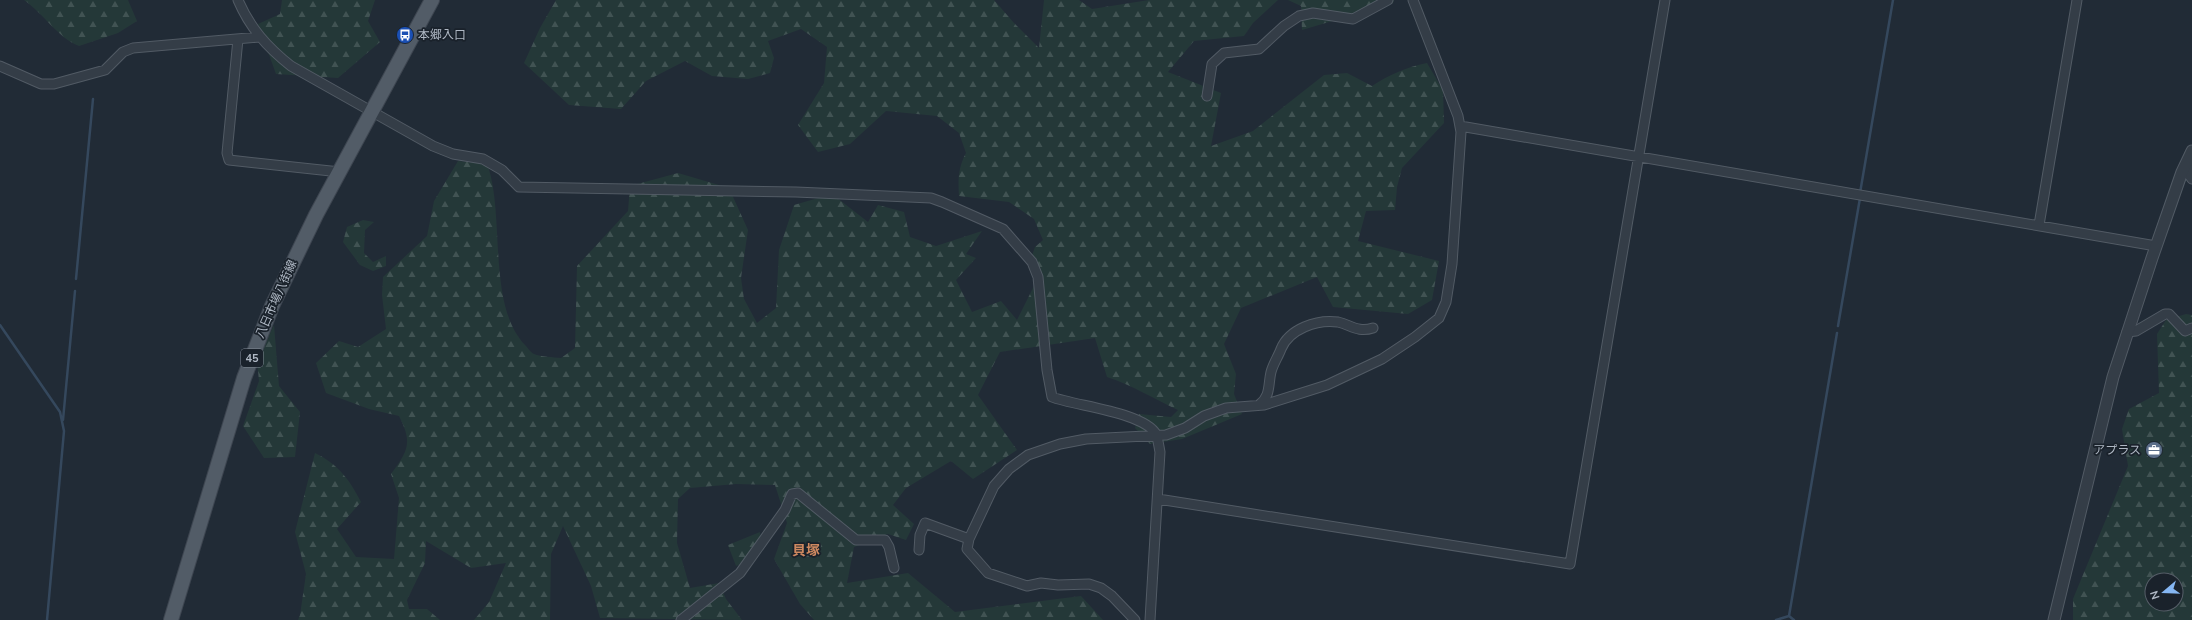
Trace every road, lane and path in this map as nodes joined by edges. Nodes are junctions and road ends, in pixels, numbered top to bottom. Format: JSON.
{"nodes":[{"id":1,"x":238,"y":0,"type":"edge"},
{"id":2,"x":432,"y":0,"type":"edge"},
{"id":3,"x":1388,"y":0,"type":"edge"},
{"id":4,"x":1413,"y":0,"type":"edge"},
{"id":5,"x":1665,"y":0,"type":"edge"},
{"id":6,"x":2077,"y":0,"type":"edge"},
{"id":7,"x":260,"y":37,"type":"junction"},
{"id":8,"x":238,"y":39,"type":"junction"},
{"id":9,"x":0,"y":66,"type":"edge"},
{"id":10,"x":1206,"y":96,"type":"dead end"},
{"id":11,"x":372,"y":111,"type":"junction"},
{"id":12,"x":1460,"y":126,"type":"junction"},
{"id":13,"x":2190,"y":155,"type":"edge"},
{"id":14,"x":1640,"y":157,"type":"junction"},
{"id":15,"x":340,"y":172,"type":"junction"},
{"id":16,"x":2192,"y":178,"type":"edge"},
{"id":17,"x":2039,"y":225,"type":"junction"},
{"id":18,"x":2156,"y":246,"type":"junction"},
{"id":19,"x":1373,"y":328,"type":"dead end"},
{"id":20,"x":2192,"y":328,"type":"edge"},
{"id":21,"x":2127,"y":332,"type":"junction"},
{"id":22,"x":1259,"y":405,"type":"junction"},
{"id":23,"x":1156,"y":434,"type":"junction"},
{"id":24,"x":1158,"y":499,"type":"junction"},
{"id":25,"x":969,"y":539,"type":"junction"},
{"id":26,"x":919,"y":550,"type":"dead end"},
{"id":27,"x":894,"y":568,"type":"dead end"},
{"id":28,"x":171,"y":620,"type":"edge"},
{"id":29,"x":681,"y":620,"type":"edge"},
{"id":30,"x":1135,"y":620,"type":"edge"},
{"id":31,"x":1150,"y":620,"type":"edge"},
{"id":32,"x":2054,"y":620,"type":"edge"}],
"edges":[{"from":1,"to":7,"type":"street"},
{"from":2,"to":11,"type":"main road","name":"八日市場八街線","number":"45"},
{"from":3,"to":10,"type":"street"},
{"from":4,"to":12,"type":"street"},
{"from":5,"to":14,"type":"street"},
{"from":6,"to":17,"type":"street"},
{"from":7,"to":8,"type":"street"},
{"from":7,"to":11,"type":"street"},
{"from":8,"to":9,"type":"street"},
{"from":8,"to":15,"type":"street"},
{"from":11,"to":15,"type":"main road","name":"八日市場八街線","number":"45"},
{"from":11,"to":23,"type":"street"},
{"from":12,"to":14,"type":"street"},
{"from":12,"to":22,"type":"street"},
{"from":13,"to":16,"type":"street"},
{"from":13,"to":18,"type":"street"},
{"from":14,"to":17,"type":"street"},
{"from":14,"to":24,"type":"street"},
{"from":15,"to":28,"type":"main road","name":"八日市場八街線","number":"45"},
{"from":17,"to":18,"type":"street"},
{"from":18,"to":21,"type":"street"},
{"from":19,"to":22,"type":"street"},
{"from":20,"to":21,"type":"street"},
{"from":21,"to":32,"type":"street"},
{"from":22,"to":23,"type":"street"},
{"from":23,"to":24,"type":"street"},
{"from":23,"to":25,"type":"street"},
{"from":24,"to":31,"type":"street"},
{"from":25,"to":26,"type":"street"},
{"from":25,"to":30,"type":"street"},
{"from":27,"to":29,"type":"street"}]}
